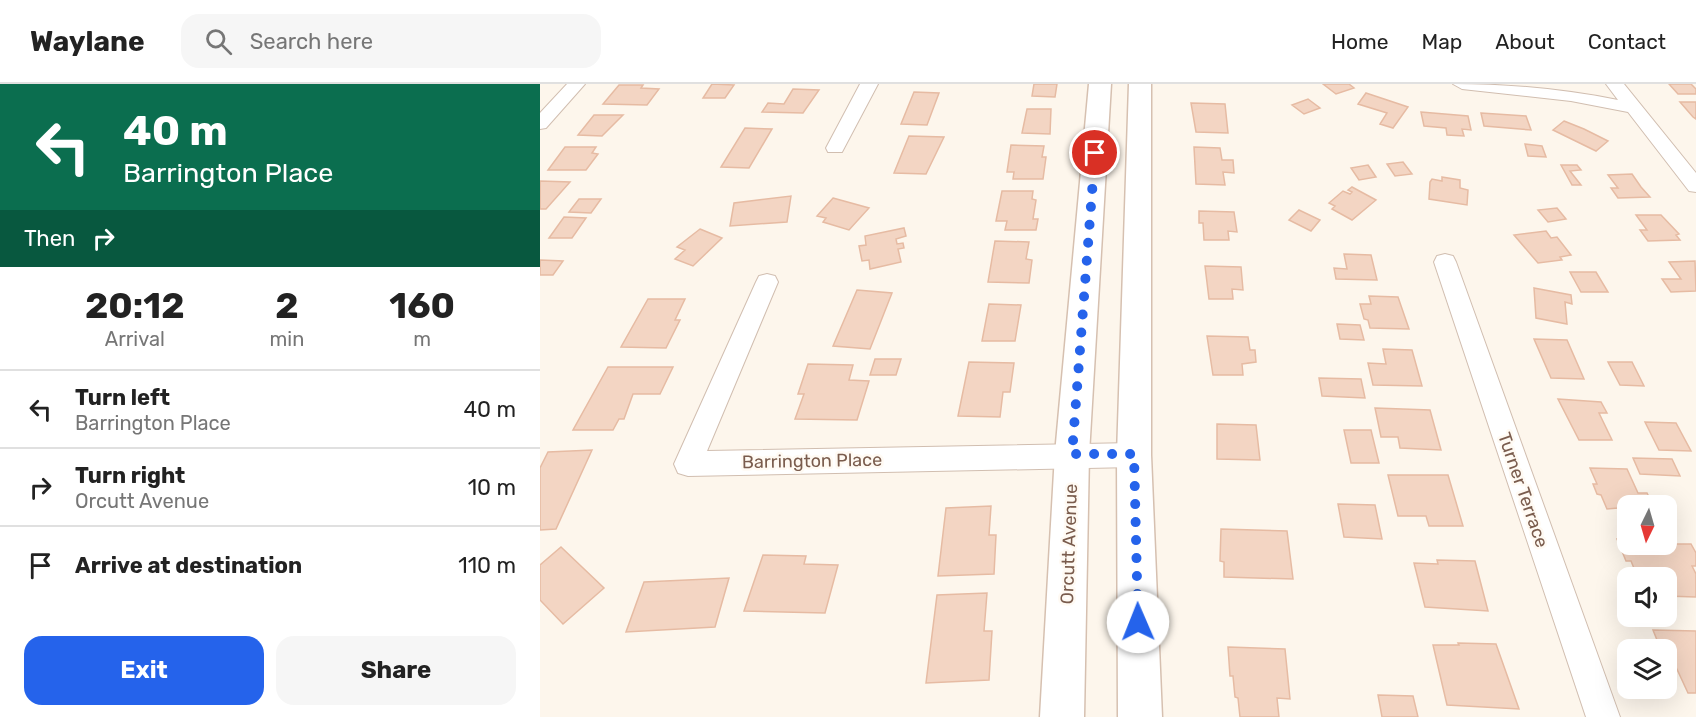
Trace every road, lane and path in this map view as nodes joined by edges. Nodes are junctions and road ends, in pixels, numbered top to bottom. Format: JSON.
{"nodes":[{"id":1,"x":576,"y":84,"type":"edge"},
{"id":2,"x":869,"y":84,"type":"edge"},
{"id":3,"x":1100,"y":84,"type":"edge"},
{"id":4,"x":1140,"y":84,"type":"edge"},
{"id":5,"x":1461,"y":84,"type":"edge"},
{"id":6,"x":1615,"y":84,"type":"edge"},
{"id":7,"x":1634,"y":108,"type":"junction"},
{"id":8,"x":540,"y":124,"type":"edge"},
{"id":9,"x":835,"y":148,"type":"dead end"},
{"id":10,"x":1696,"y":186,"type":"edge"},
{"id":11,"x":1444,"y":262,"type":"dead end"},
{"id":12,"x":767,"y":282,"type":"dead end"},
{"id":13,"x":1072,"y":454,"type":"junction"},
{"id":14,"x":1134,"y":454,"type":"junction"},
{"id":15,"x":1062,"y":717,"type":"edge"},
{"id":16,"x":1140,"y":717,"type":"edge"},
{"id":17,"x":1603,"y":717,"type":"edge"}],
"edges":[{"from":1,"to":8,"type":"street"},
{"from":2,"to":9,"type":"street"},
{"from":3,"to":13,"type":"main road","name":"Orcutt Avenue"},
{"from":4,"to":14,"type":"main road"},
{"from":5,"to":7,"type":"street"},
{"from":6,"to":7,"type":"street"},
{"from":7,"to":10,"type":"street"},
{"from":11,"to":17,"type":"street","name":"Turner Terrace"},
{"from":12,"to":13,"type":"street","name":"Barrington Place"},
{"from":13,"to":14,"type":"street","name":"Barrington Place"},
{"from":13,"to":15,"type":"main road","name":"Orcutt Avenue"},
{"from":14,"to":16,"type":"main road"}]}
